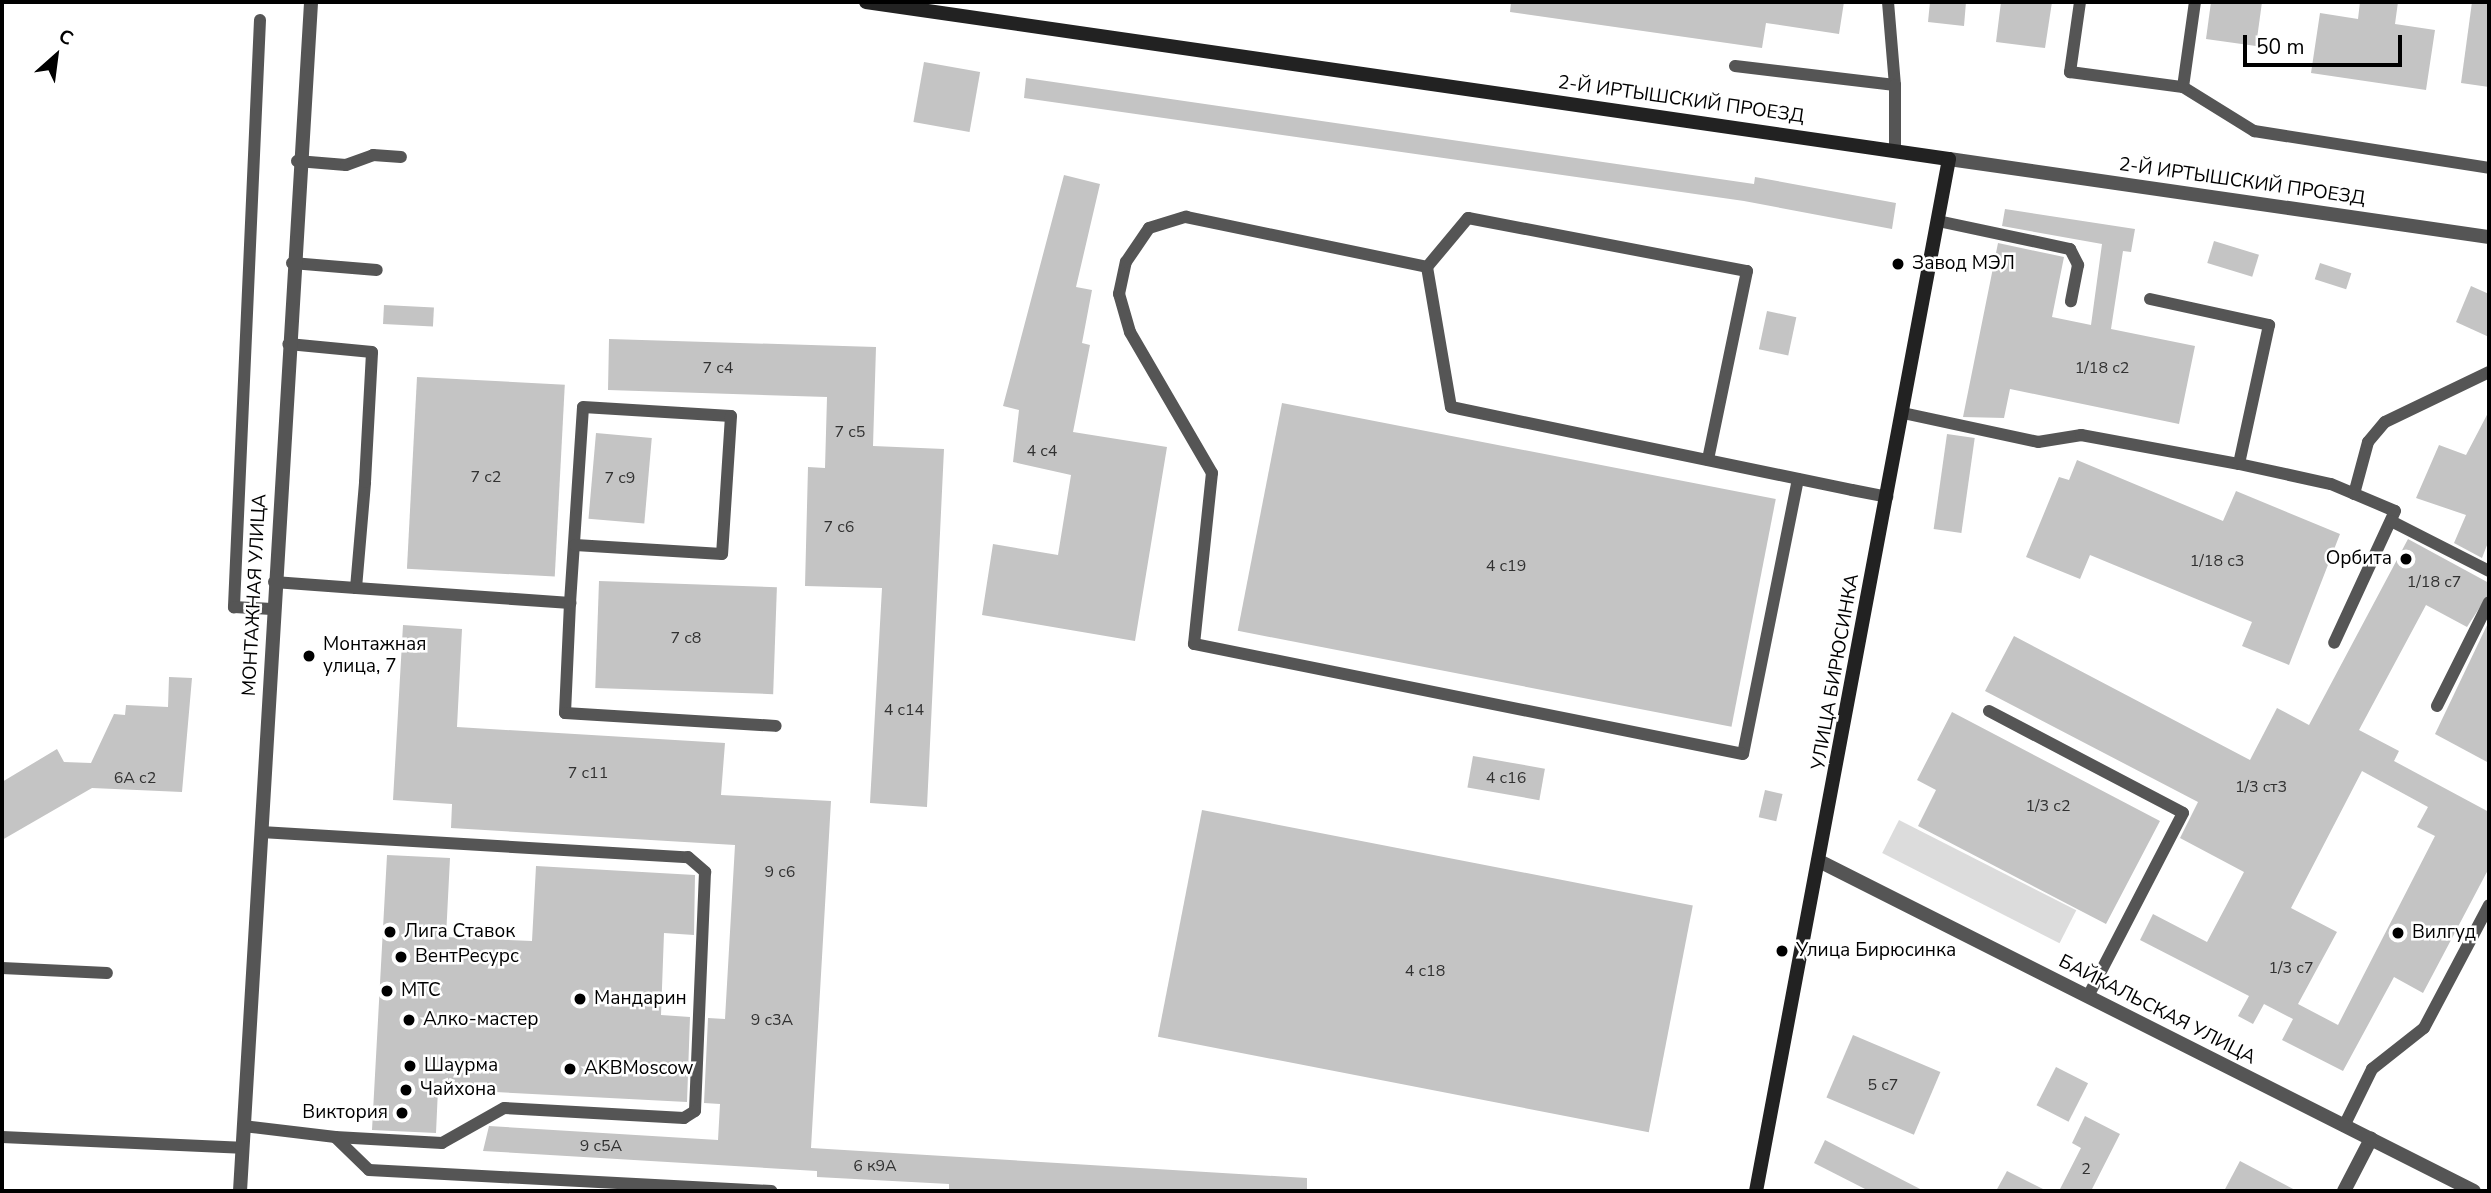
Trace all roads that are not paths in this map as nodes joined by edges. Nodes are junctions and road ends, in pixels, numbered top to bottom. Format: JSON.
{"nodes":[{"id":1,"x":311,"y":2,"type":"edge"},
{"id":2,"x":866,"y":2,"type":"edge"},
{"id":3,"x":1888,"y":2,"type":"edge"},
{"id":4,"x":2080,"y":2,"type":"edge"},
{"id":5,"x":2195,"y":2,"type":"edge"},
{"id":6,"x":260,"y":20,"type":"dead end"},
{"id":7,"x":1735,"y":66,"type":"dead end"},
{"id":8,"x":1895,"y":85,"type":"junction"},
{"id":9,"x":2183,"y":87,"type":"junction"},
{"id":10,"x":1895,"y":150,"type":"junction"},
{"id":11,"x":401,"y":157,"type":"dead end"},
{"id":12,"x":1949,"y":159,"type":"junction"},
{"id":13,"x":297,"y":161,"type":"junction"},
{"id":14,"x":2489,"y":168,"type":"edge"},
{"id":15,"x":1938,"y":221,"type":"junction"},
{"id":16,"x":2489,"y":237,"type":"edge"},
{"id":17,"x":292,"y":263,"type":"junction"},
{"id":18,"x":1427,"y":267,"type":"junction"},
{"id":19,"x":377,"y":270,"type":"dead end"},
{"id":20,"x":2150,"y":299,"type":"dead end"},
{"id":21,"x":2071,"y":301,"type":"dead end"},
{"id":22,"x":288,"y":344,"type":"junction"},
{"id":23,"x":2489,"y":372,"type":"edge"},
{"id":24,"x":1903,"y":413,"type":"junction"},
{"id":25,"x":1708,"y":460,"type":"junction"},
{"id":26,"x":2239,"y":464,"type":"junction"},
{"id":27,"x":1798,"y":479,"type":"junction"},
{"id":28,"x":2354,"y":494,"type":"junction"},
{"id":29,"x":1887,"y":497,"type":"junction"},
{"id":30,"x":2391,"y":521,"type":"junction"},
{"id":31,"x":575,"y":545,"type":"junction"},
{"id":32,"x":2489,"y":571,"type":"edge"},
{"id":33,"x":274,"y":582,"type":"junction"},
{"id":34,"x":356,"y":588,"type":"junction"},
{"id":35,"x":2489,"y":602,"type":"edge"},
{"id":36,"x":570,"y":603,"type":"junction"},
{"id":37,"x":272,"y":609,"type":"junction"},
{"id":38,"x":2334,"y":643,"type":"dead end"},
{"id":39,"x":2437,"y":706,"type":"dead end"},
{"id":40,"x":1989,"y":711,"type":"dead end"},
{"id":41,"x":776,"y":726,"type":"dead end"},
{"id":42,"x":261,"y":832,"type":"junction"},
{"id":43,"x":1821,"y":862,"type":"junction"},
{"id":44,"x":2489,"y":905,"type":"edge"},
{"id":45,"x":2,"y":968,"type":"edge"},
{"id":46,"x":107,"y":973,"type":"dead end"},
{"id":47,"x":2088,"y":996,"type":"junction"},
{"id":48,"x":243,"y":1126,"type":"junction"},
{"id":49,"x":2344,"y":1126,"type":"junction"},
{"id":50,"x":2,"y":1137,"type":"edge"},
{"id":51,"x":335,"y":1137,"type":"junction"},
{"id":52,"x":2371,"y":1139,"type":"junction"},
{"id":53,"x":241,"y":1148,"type":"junction"},
{"id":54,"x":240,"y":1191,"type":"edge"},
{"id":55,"x":771,"y":1191,"type":"edge"},
{"id":56,"x":1756,"y":1191,"type":"edge"},
{"id":57,"x":2344,"y":1191,"type":"edge"},
{"id":58,"x":2474,"y":1191,"type":"edge"}],
"edges":[{"from":1,"to":13,"type":"street","name":"МОНТАЖНАЯ УЛИЦА"},
{"from":2,"to":10,"type":"main road","name":"2-Й ИРТЫШСКИЙ ПРОЕЗД"},
{"from":3,"to":8,"type":"lane"},
{"from":4,"to":9,"type":"lane"},
{"from":5,"to":9,"type":"lane"},
{"from":6,"to":37,"type":"lane"},
{"from":7,"to":8,"type":"lane"},
{"from":8,"to":10,"type":"lane"},
{"from":9,"to":14,"type":"lane"},
{"from":10,"to":12,"type":"main road","name":"2-Й ИРТЫШСКИЙ ПРОЕЗД"},
{"from":11,"to":13,"type":"lane"},
{"from":12,"to":15,"type":"main road","name":"УЛИЦА БИРЮСИНКА"},
{"from":12,"to":16,"type":"street","name":"2-Й ИРТЫШСКИЙ ПРОЕЗД"},
{"from":13,"to":17,"type":"street","name":"МОНТАЖНАЯ УЛИЦА"},
{"from":15,"to":21,"type":"lane"},
{"from":15,"to":24,"type":"main road","name":"УЛИЦА БИРЮСИНКА"},
{"from":17,"to":19,"type":"lane"},
{"from":17,"to":22,"type":"street","name":"МОНТАЖНАЯ УЛИЦА"},
{"from":18,"to":25,"type":"lane"},
{"from":18,"to":25,"type":"lane"},
{"from":18,"to":27,"type":"lane"},
{"from":20,"to":26,"type":"lane"},
{"from":22,"to":33,"type":"street","name":"МОНТАЖНАЯ УЛИЦА"},
{"from":22,"to":34,"type":"lane"},
{"from":23,"to":28,"type":"lane"},
{"from":24,"to":26,"type":"lane"},
{"from":24,"to":29,"type":"main road","name":"УЛИЦА БИРЮСИНКА"},
{"from":25,"to":27,"type":"lane"},
{"from":26,"to":28,"type":"lane"},
{"from":27,"to":29,"type":"lane"},
{"from":28,"to":30,"type":"lane"},
{"from":29,"to":43,"type":"main road","name":"УЛИЦА БИРЮСИНКА"},
{"from":30,"to":32,"type":"lane"},
{"from":30,"to":38,"type":"lane"},
{"from":31,"to":31,"type":"lane"},
{"from":31,"to":36,"type":"lane"},
{"from":33,"to":34,"type":"lane"},
{"from":33,"to":37,"type":"street","name":"МОНТАЖНАЯ УЛИЦА"},
{"from":34,"to":36,"type":"lane"},
{"from":35,"to":39,"type":"lane"},
{"from":36,"to":41,"type":"lane"},
{"from":37,"to":42,"type":"street","name":"МОНТАЖНАЯ УЛИЦА"},
{"from":40,"to":47,"type":"lane"},
{"from":42,"to":48,"type":"street","name":"МОНТАЖНАЯ УЛИЦА"},
{"from":42,"to":51,"type":"lane"},
{"from":43,"to":47,"type":"street","name":"БАЙКАЛЬСКАЯ УЛИЦА"},
{"from":43,"to":56,"type":"main road","name":"УЛИЦА БИРЮСИНКА"},
{"from":44,"to":49,"type":"lane"},
{"from":45,"to":46,"type":"lane"},
{"from":47,"to":49,"type":"street","name":"БАЙКАЛЬСКАЯ УЛИЦА"},
{"from":48,"to":51,"type":"lane"},
{"from":48,"to":53,"type":"street","name":"МОНТАЖНАЯ УЛИЦА"},
{"from":49,"to":52,"type":"street","name":"БАЙКАЛЬСКАЯ УЛИЦА"},
{"from":50,"to":53,"type":"lane"},
{"from":51,"to":55,"type":"lane"},
{"from":52,"to":57,"type":"street"},
{"from":52,"to":58,"type":"street","name":"БАЙКАЛЬСКАЯ УЛИЦА"},
{"from":53,"to":54,"type":"street","name":"МОНТАЖНАЯ УЛИЦА"}]}
